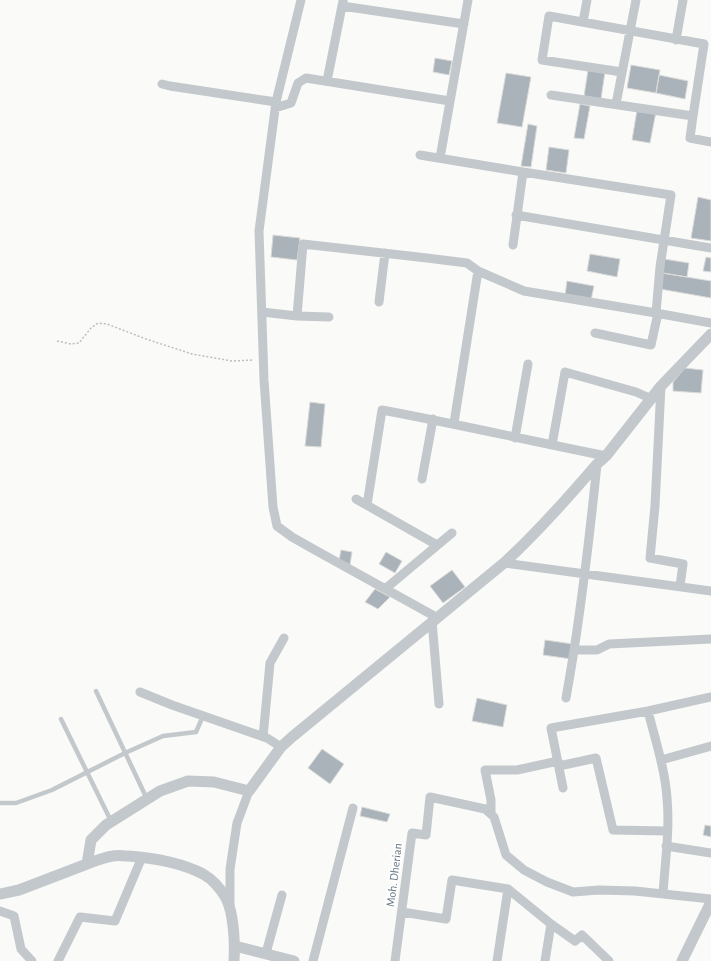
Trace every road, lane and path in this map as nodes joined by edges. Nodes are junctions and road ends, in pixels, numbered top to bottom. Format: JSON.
{"nodes":[{"id":1,"x":301,"y":0,"type":"edge"},
{"id":2,"x":468,"y":0,"type":"edge"},
{"id":3,"x":587,"y":0,"type":"edge"},
{"id":4,"x":636,"y":0,"type":"edge"},
{"id":5,"x":683,"y":0,"type":"edge"},
{"id":6,"x":343,"y":3,"type":"edge"},
{"id":7,"x":583,"y":22,"type":"junction"},
{"id":8,"x":464,"y":24,"type":"junction"},
{"id":9,"x":630,"y":32,"type":"junction"},
{"id":10,"x":676,"y":40,"type":"junction"},
{"id":11,"x":707,"y":45,"type":"edge"},
{"id":12,"x":622,"y":72,"type":"junction"},
{"id":13,"x":327,"y":81,"type":"junction"},
{"id":14,"x":162,"y":84,"type":"dead end"},
{"id":15,"x":551,"y":95,"type":"dead end"},
{"id":16,"x":450,"y":101,"type":"junction"},
{"id":17,"x":616,"y":104,"type":"junction"},
{"id":18,"x":276,"y":105,"type":"junction"},
{"id":19,"x":693,"y":116,"type":"junction"},
{"id":20,"x":711,"y":142,"type":"edge"},
{"id":21,"x":420,"y":155,"type":"dead end"},
{"id":22,"x":440,"y":158,"type":"junction"},
{"id":23,"x":523,"y":172,"type":"junction"},
{"id":24,"x":516,"y":215,"type":"junction"},
{"id":25,"x":664,"y":240,"type":"junction"},
{"id":26,"x":513,"y":245,"type":"dead end"},
{"id":27,"x":711,"y":248,"type":"edge"},
{"id":28,"x":385,"y":253,"type":"junction"},
{"id":29,"x":478,"y":271,"type":"junction"},
{"id":30,"x":379,"y":302,"type":"dead end"},
{"id":31,"x":262,"y":312,"type":"junction"},
{"id":32,"x":657,"y":313,"type":"junction"},
{"id":33,"x":297,"y":316,"type":"junction"},
{"id":34,"x":329,"y":317,"type":"dead end"},
{"id":35,"x":711,"y":323,"type":"edge"},
{"id":36,"x":595,"y":333,"type":"dead end"},
{"id":37,"x":711,"y":334,"type":"edge"},
{"id":38,"x":56,"y":341,"type":"dead end"},
{"id":39,"x":264,"y":360,"type":"junction"},
{"id":40,"x":528,"y":364,"type":"dead end"},
{"id":41,"x":661,"y":386,"type":"junction"},
{"id":42,"x":652,"y":399,"type":"junction"},
{"id":43,"x":433,"y":419,"type":"junction"},
{"id":44,"x":454,"y":423,"type":"junction"},
{"id":45,"x":515,"y":438,"type":"junction"},
{"id":46,"x":552,"y":445,"type":"junction"},
{"id":47,"x":606,"y":456,"type":"junction"},
{"id":48,"x":597,"y":464,"type":"junction"},
{"id":49,"x":422,"y":480,"type":"dead end"},
{"id":50,"x":356,"y":499,"type":"dead end"},
{"id":51,"x":367,"y":505,"type":"junction"},
{"id":52,"x":452,"y":533,"type":"dead end"},
{"id":53,"x":438,"y":546,"type":"junction"},
{"id":54,"x":504,"y":563,"type":"junction"},
{"id":55,"x":585,"y":574,"type":"junction"},
{"id":56,"x":680,"y":586,"type":"junction"},
{"id":57,"x":385,"y":589,"type":"junction"},
{"id":58,"x":711,"y":591,"type":"edge"},
{"id":59,"x":434,"y":619,"type":"junction"},
{"id":60,"x":284,"y":638,"type":"dead end"},
{"id":61,"x":711,"y":639,"type":"edge"},
{"id":62,"x":575,"y":650,"type":"junction"},
{"id":63,"x":96,"y":691,"type":"dead end"},
{"id":64,"x":140,"y":692,"type":"dead end"},
{"id":65,"x":711,"y":697,"type":"edge"},
{"id":66,"x":566,"y":698,"type":"dead end"},
{"id":67,"x":438,"y":704,"type":"dead end"},
{"id":68,"x":648,"y":711,"type":"junction"},
{"id":69,"x":203,"y":716,"type":"junction"},
{"id":70,"x":61,"y":719,"type":"dead end"},
{"id":71,"x":264,"y":737,"type":"junction"},
{"id":72,"x":711,"y":746,"type":"edge"},
{"id":73,"x":281,"y":747,"type":"junction"},
{"id":74,"x":124,"y":753,"type":"junction"},
{"id":75,"x":661,"y":760,"type":"junction"},
{"id":76,"x":559,"y":764,"type":"junction"},
{"id":77,"x":87,"y":773,"type":"junction"},
{"id":78,"x":563,"y":788,"type":"dead end"},
{"id":79,"x":249,"y":791,"type":"junction"},
{"id":80,"x":147,"y":799,"type":"junction"},
{"id":81,"x":0,"y":804,"type":"edge"},
{"id":82,"x":354,"y":808,"type":"dead end"},
{"id":83,"x":491,"y":813,"type":"junction"},
{"id":84,"x":112,"y":821,"type":"junction"},
{"id":85,"x":667,"y":831,"type":"junction"},
{"id":86,"x":666,"y":846,"type":"junction"},
{"id":87,"x":711,"y":853,"type":"edge"},
{"id":88,"x":142,"y":857,"type":"junction"},
{"id":89,"x":87,"y":864,"type":"junction"},
{"id":90,"x":508,"y":889,"type":"junction"},
{"id":91,"x":0,"y":894,"type":"edge"},
{"id":92,"x":663,"y":894,"type":"junction"},
{"id":93,"x":282,"y":895,"type":"dead end"},
{"id":94,"x":711,"y":899,"type":"edge"},
{"id":95,"x":711,"y":902,"type":"edge"},
{"id":96,"x":230,"y":910,"type":"junction"},
{"id":97,"x":0,"y":911,"type":"edge"},
{"id":98,"x":402,"y":912,"type":"junction"},
{"id":99,"x":707,"y":920,"type":"edge"},
{"id":100,"x":551,"y":924,"type":"junction"},
{"id":101,"x":235,"y":946,"type":"junction"},
{"id":102,"x":266,"y":953,"type":"junction"},
{"id":103,"x":32,"y":961,"type":"edge"},
{"id":104,"x":58,"y":961,"type":"edge"},
{"id":105,"x":234,"y":961,"type":"edge"},
{"id":106,"x":294,"y":961,"type":"edge"},
{"id":107,"x":312,"y":961,"type":"edge"},
{"id":108,"x":395,"y":961,"type":"edge"},
{"id":109,"x":497,"y":961,"type":"edge"},
{"id":110,"x":545,"y":961,"type":"edge"},
{"id":111,"x":609,"y":961,"type":"edge"},
{"id":112,"x":682,"y":961,"type":"edge"}],
"edges":[{"from":1,"to":18,"type":"street"},
{"from":2,"to":8,"type":"street"},
{"from":3,"to":7,"type":"street"},
{"from":4,"to":9,"type":"street"},
{"from":5,"to":10,"type":"street"},
{"from":6,"to":8,"type":"street"},
{"from":6,"to":13,"type":"street"},
{"from":7,"to":9,"type":"street"},
{"from":7,"to":12,"type":"street"},
{"from":8,"to":16,"type":"street"},
{"from":9,"to":10,"type":"street"},
{"from":9,"to":12,"type":"street"},
{"from":10,"to":11,"type":"street"},
{"from":11,"to":19,"type":"street"},
{"from":12,"to":17,"type":"street"},
{"from":13,"to":16,"type":"street"},
{"from":13,"to":18,"type":"street"},
{"from":14,"to":18,"type":"street"},
{"from":15,"to":17,"type":"street"},
{"from":16,"to":22,"type":"street"},
{"from":17,"to":19,"type":"street"},
{"from":18,"to":31,"type":"street"},
{"from":19,"to":20,"type":"street"},
{"from":21,"to":22,"type":"street"},
{"from":22,"to":23,"type":"street"},
{"from":23,"to":24,"type":"street"},
{"from":23,"to":25,"type":"street"},
{"from":24,"to":25,"type":"street"},
{"from":24,"to":26,"type":"street"},
{"from":25,"to":27,"type":"street"},
{"from":25,"to":32,"type":"street"},
{"from":28,"to":29,"type":"street"},
{"from":28,"to":30,"type":"street"},
{"from":28,"to":33,"type":"street"},
{"from":29,"to":32,"type":"street"},
{"from":29,"to":44,"type":"street"},
{"from":31,"to":33,"type":"street"},
{"from":31,"to":39,"type":"street"},
{"from":32,"to":35,"type":"street"},
{"from":32,"to":36,"type":"street"},
{"from":33,"to":34,"type":"street"},
{"from":37,"to":41,"type":"street"},
{"from":38,"to":39,"type":"path"},
{"from":39,"to":57,"type":"street"},
{"from":40,"to":45,"type":"street"},
{"from":41,"to":42,"type":"street"},
{"from":41,"to":56,"type":"street"},
{"from":42,"to":46,"type":"street"},
{"from":42,"to":47,"type":"street"},
{"from":43,"to":44,"type":"street"},
{"from":43,"to":49,"type":"street"},
{"from":43,"to":51,"type":"street"},
{"from":44,"to":45,"type":"street"},
{"from":45,"to":46,"type":"street"},
{"from":46,"to":47,"type":"street"},
{"from":47,"to":48,"type":"street"},
{"from":48,"to":54,"type":"street"},
{"from":48,"to":55,"type":"street"},
{"from":50,"to":51,"type":"street"},
{"from":51,"to":53,"type":"street"},
{"from":52,"to":53,"type":"street"},
{"from":53,"to":57,"type":"street"},
{"from":54,"to":55,"type":"street"},
{"from":54,"to":59,"type":"street"},
{"from":55,"to":56,"type":"street"},
{"from":55,"to":62,"type":"street"},
{"from":56,"to":58,"type":"street"},
{"from":57,"to":59,"type":"street"},
{"from":59,"to":67,"type":"street"},
{"from":59,"to":73,"type":"street"},
{"from":60,"to":71,"type":"street"},
{"from":61,"to":62,"type":"street"},
{"from":62,"to":66,"type":"street"},
{"from":63,"to":74,"type":"lane"},
{"from":64,"to":69,"type":"street"},
{"from":65,"to":68,"type":"street"},
{"from":68,"to":75,"type":"street"},
{"from":68,"to":76,"type":"street"},
{"from":69,"to":71,"type":"street"},
{"from":69,"to":74,"type":"lane"},
{"from":70,"to":77,"type":"lane"},
{"from":71,"to":73,"type":"street"},
{"from":72,"to":75,"type":"street"},
{"from":73,"to":79,"type":"street"},
{"from":74,"to":77,"type":"lane"},
{"from":74,"to":80,"type":"lane"},
{"from":75,"to":85,"type":"street"},
{"from":76,"to":78,"type":"street"},
{"from":76,"to":83,"type":"street"},
{"from":76,"to":85,"type":"street"},
{"from":77,"to":81,"type":"lane"},
{"from":77,"to":84,"type":"lane"},
{"from":79,"to":80,"type":"street"},
{"from":79,"to":96,"type":"street"},
{"from":80,"to":84,"type":"street"},
{"from":82,"to":107,"type":"street"},
{"from":83,"to":92,"type":"street"},
{"from":83,"to":98,"type":"street","name":"Moh. Dherian"},
{"from":84,"to":89,"type":"street"},
{"from":85,"to":86,"type":"street"},
{"from":86,"to":87,"type":"street"},
{"from":86,"to":92,"type":"street"},
{"from":88,"to":89,"type":"street"},
{"from":88,"to":96,"type":"street"},
{"from":88,"to":104,"type":"street"},
{"from":89,"to":91,"type":"street"},
{"from":90,"to":98,"type":"street"},
{"from":90,"to":100,"type":"street"},
{"from":90,"to":109,"type":"street"},
{"from":92,"to":94,"type":"street"},
{"from":93,"to":102,"type":"street"},
{"from":95,"to":99,"type":"street"},
{"from":96,"to":101,"type":"street"},
{"from":97,"to":103,"type":"street"},
{"from":98,"to":108,"type":"street","name":"Moh. Dherian"},
{"from":99,"to":112,"type":"street"},
{"from":100,"to":110,"type":"street"},
{"from":100,"to":111,"type":"street"},
{"from":101,"to":102,"type":"street"},
{"from":101,"to":105,"type":"street"},
{"from":102,"to":106,"type":"street"}]}
